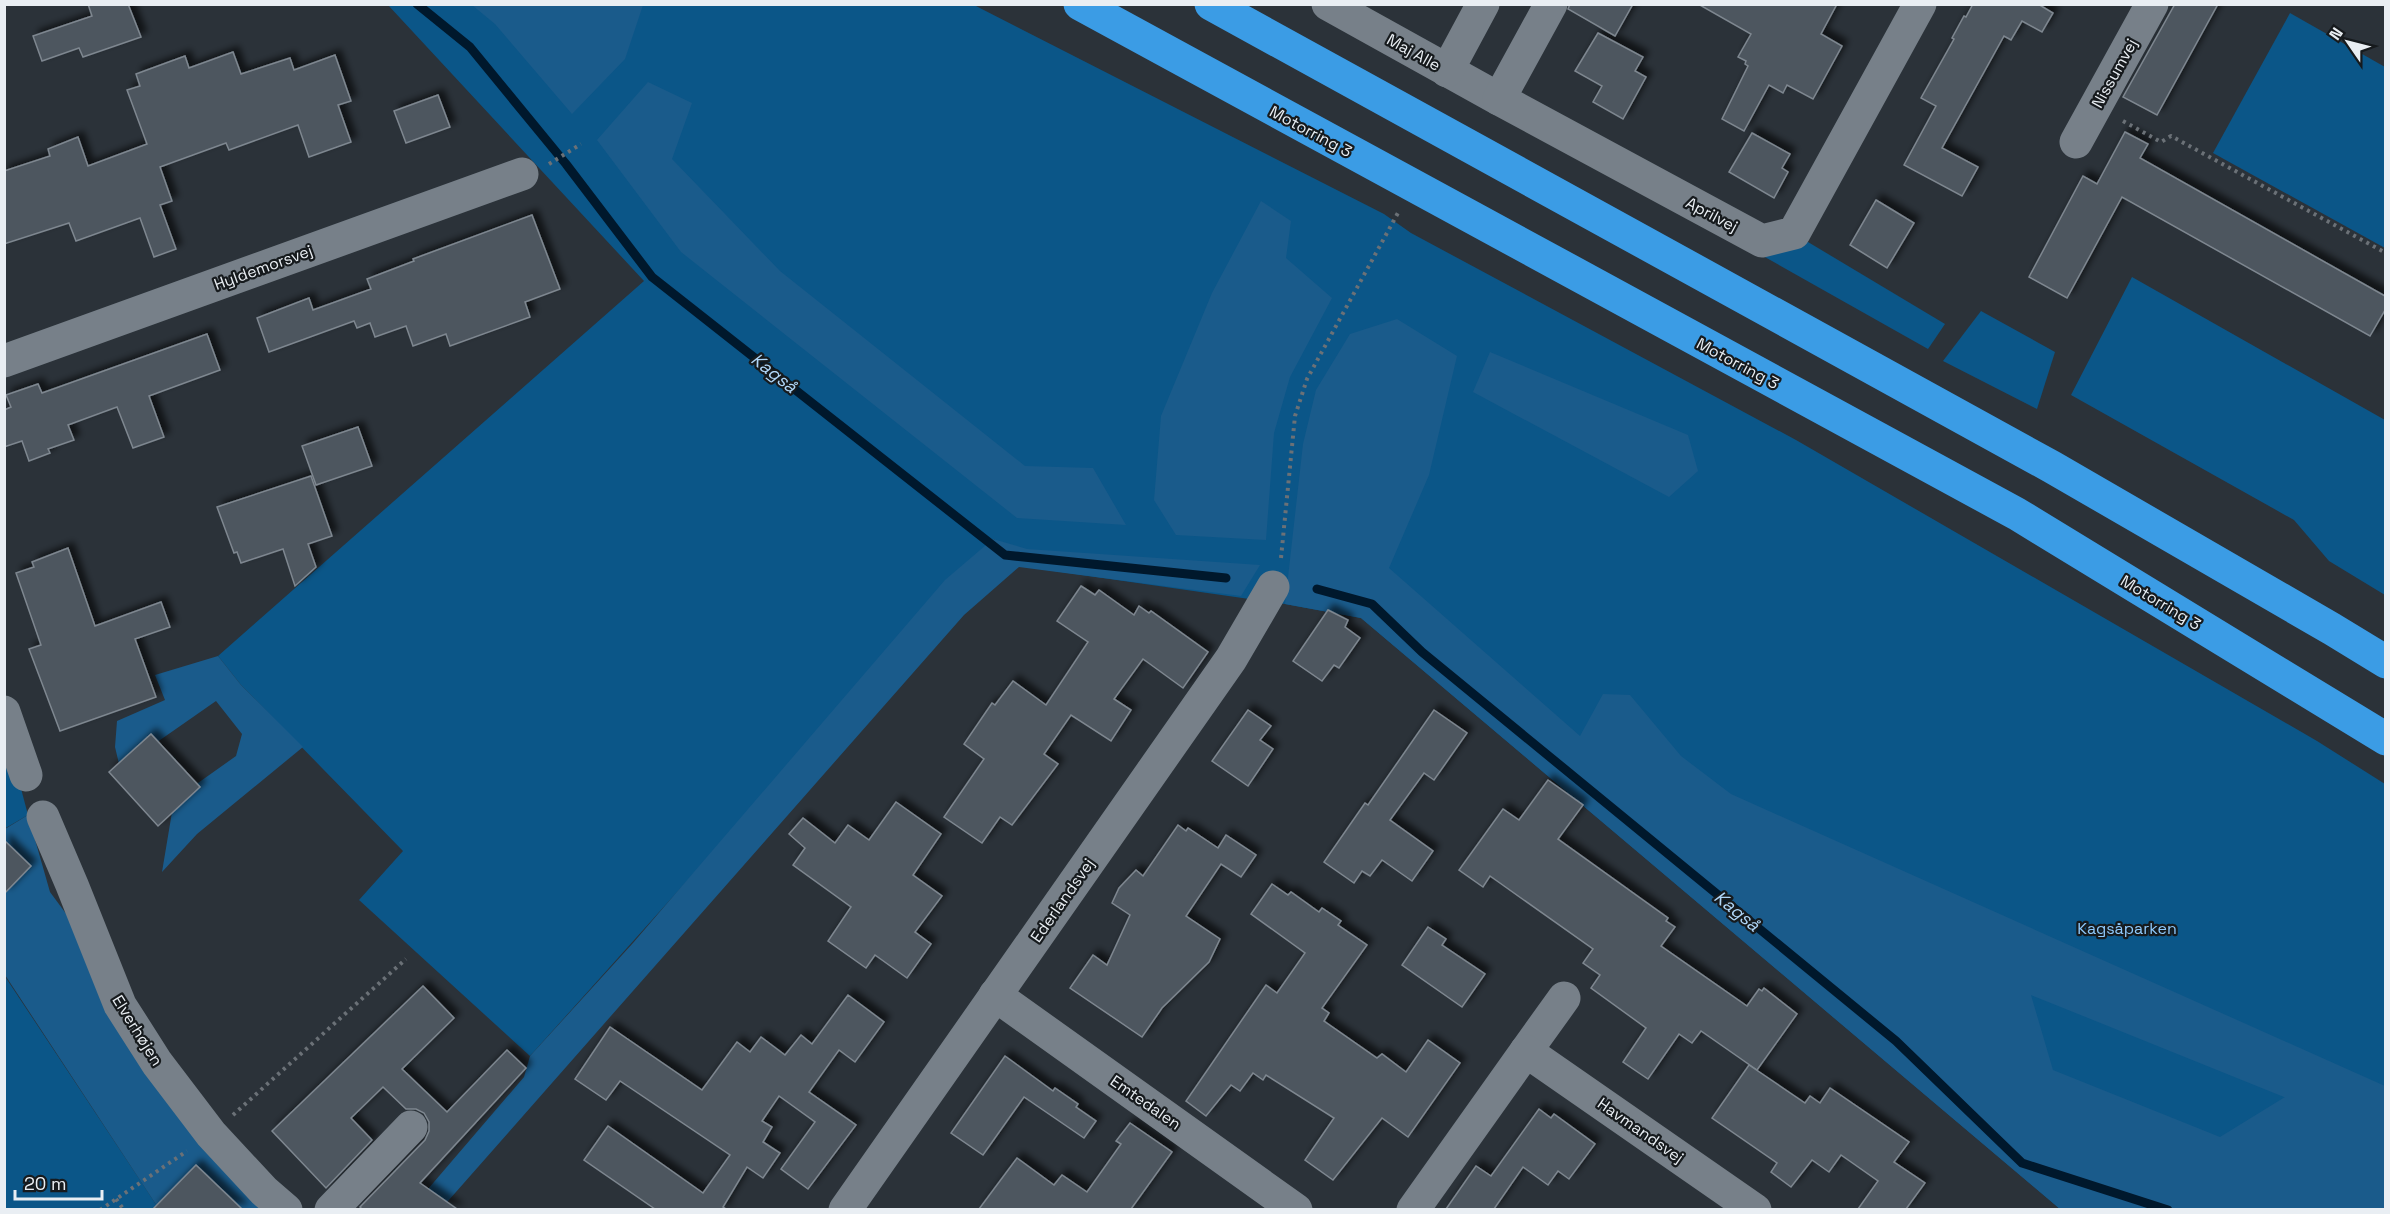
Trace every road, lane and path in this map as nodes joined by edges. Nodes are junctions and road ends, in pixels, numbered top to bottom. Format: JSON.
{"nodes":[{"id":1,"x":1054,"y":4,"type":"edge"},
{"id":2,"x":1080,"y":4,"type":"edge"},
{"id":3,"x":1211,"y":4,"type":"edge"},
{"id":4,"x":1328,"y":4,"type":"edge"},
{"id":5,"x":1483,"y":4,"type":"edge"},
{"id":6,"x":1551,"y":4,"type":"edge"},
{"id":7,"x":1920,"y":4,"type":"edge"},
{"id":8,"x":2152,"y":4,"type":"edge"},
{"id":9,"x":1138,"y":37,"type":"junction"},
{"id":10,"x":1447,"y":71,"type":"junction"},
{"id":11,"x":1499,"y":99,"type":"junction"},
{"id":12,"x":2096,"y":105,"type":"junction"},
{"id":13,"x":2076,"y":142,"type":"dead end"},
{"id":14,"x":581,"y":144,"type":"dead end"},
{"id":15,"x":536,"y":169,"type":"joint"},
{"id":16,"x":2385,"y":253,"type":"edge"},
{"id":17,"x":1324,"y":347,"type":"dead end"},
{"id":18,"x":4,"y":361,"type":"edge"},
{"id":19,"x":1283,"y":549,"type":"dead end"},
{"id":20,"x":1273,"y":587,"type":"dead end"},
{"id":21,"x":2385,"y":662,"type":"edge"},
{"id":22,"x":4,"y":712,"type":"edge"},
{"id":23,"x":2385,"y":739,"type":"edge"},
{"id":24,"x":26,"y":775,"type":"dead end"},
{"id":25,"x":43,"y":817,"type":"dead end"},
{"id":26,"x":406,"y":959,"type":"dead end"},
{"id":27,"x":995,"y":995,"type":"junction"},
{"id":28,"x":1564,"y":998,"type":"dead end"},
{"id":29,"x":1526,"y":1051,"type":"junction"},
{"id":30,"x":411,"y":1127,"type":"dead end"},
{"id":31,"x":211,"y":1134,"type":"junction"},
{"id":32,"x":116,"y":1199,"type":"junction"},
{"id":33,"x":100,"y":1209,"type":"edge"},
{"id":34,"x":124,"y":1209,"type":"edge"},
{"id":35,"x":286,"y":1209,"type":"edge"},
{"id":36,"x":331,"y":1209,"type":"edge"},
{"id":37,"x":845,"y":1209,"type":"edge"},
{"id":38,"x":1296,"y":1209,"type":"edge"},
{"id":39,"x":1413,"y":1209,"type":"edge"},
{"id":40,"x":1755,"y":1209,"type":"edge"}],
"edges":[{"from":1,"to":9,"type":"highway"},
{"from":2,"to":9,"type":"highway","name":"Motorring 3"},
{"from":3,"to":21,"type":"highway"},
{"from":4,"to":10,"type":"street","name":"Maj Alle"},
{"from":5,"to":10,"type":"street"},
{"from":6,"to":11,"type":"street"},
{"from":7,"to":11,"type":"street","name":"Aprilvej"},
{"from":8,"to":12,"type":"street","name":"Nissumvej"},
{"from":9,"to":23,"type":"highway","name":"Motorring 3"},
{"from":10,"to":11,"type":"street","name":"Maj Alle"},
{"from":12,"to":13,"type":"street","name":"Nissumvej"},
{"from":12,"to":16,"type":"path"},
{"from":14,"to":15,"type":"path"},
{"from":15,"to":18,"type":"street","name":"Hyldemorsvej"},
{"from":17,"to":19,"type":"path"},
{"from":20,"to":27,"type":"street","name":"Ederlandsvej"},
{"from":22,"to":24,"type":"street"},
{"from":25,"to":31,"type":"street","name":"Elverhøjen"},
{"from":26,"to":31,"type":"path"},
{"from":27,"to":37,"type":"street","name":"Ederlandsvej"},
{"from":27,"to":38,"type":"street","name":"Emtedalen"},
{"from":28,"to":29,"type":"street"},
{"from":29,"to":39,"type":"street"},
{"from":29,"to":40,"type":"street","name":"Havmandsvej"},
{"from":30,"to":36,"type":"street"},
{"from":31,"to":32,"type":"path"},
{"from":31,"to":35,"type":"street","name":"Elverhøjen"},
{"from":32,"to":33,"type":"path"},
{"from":32,"to":34,"type":"path"}]}
